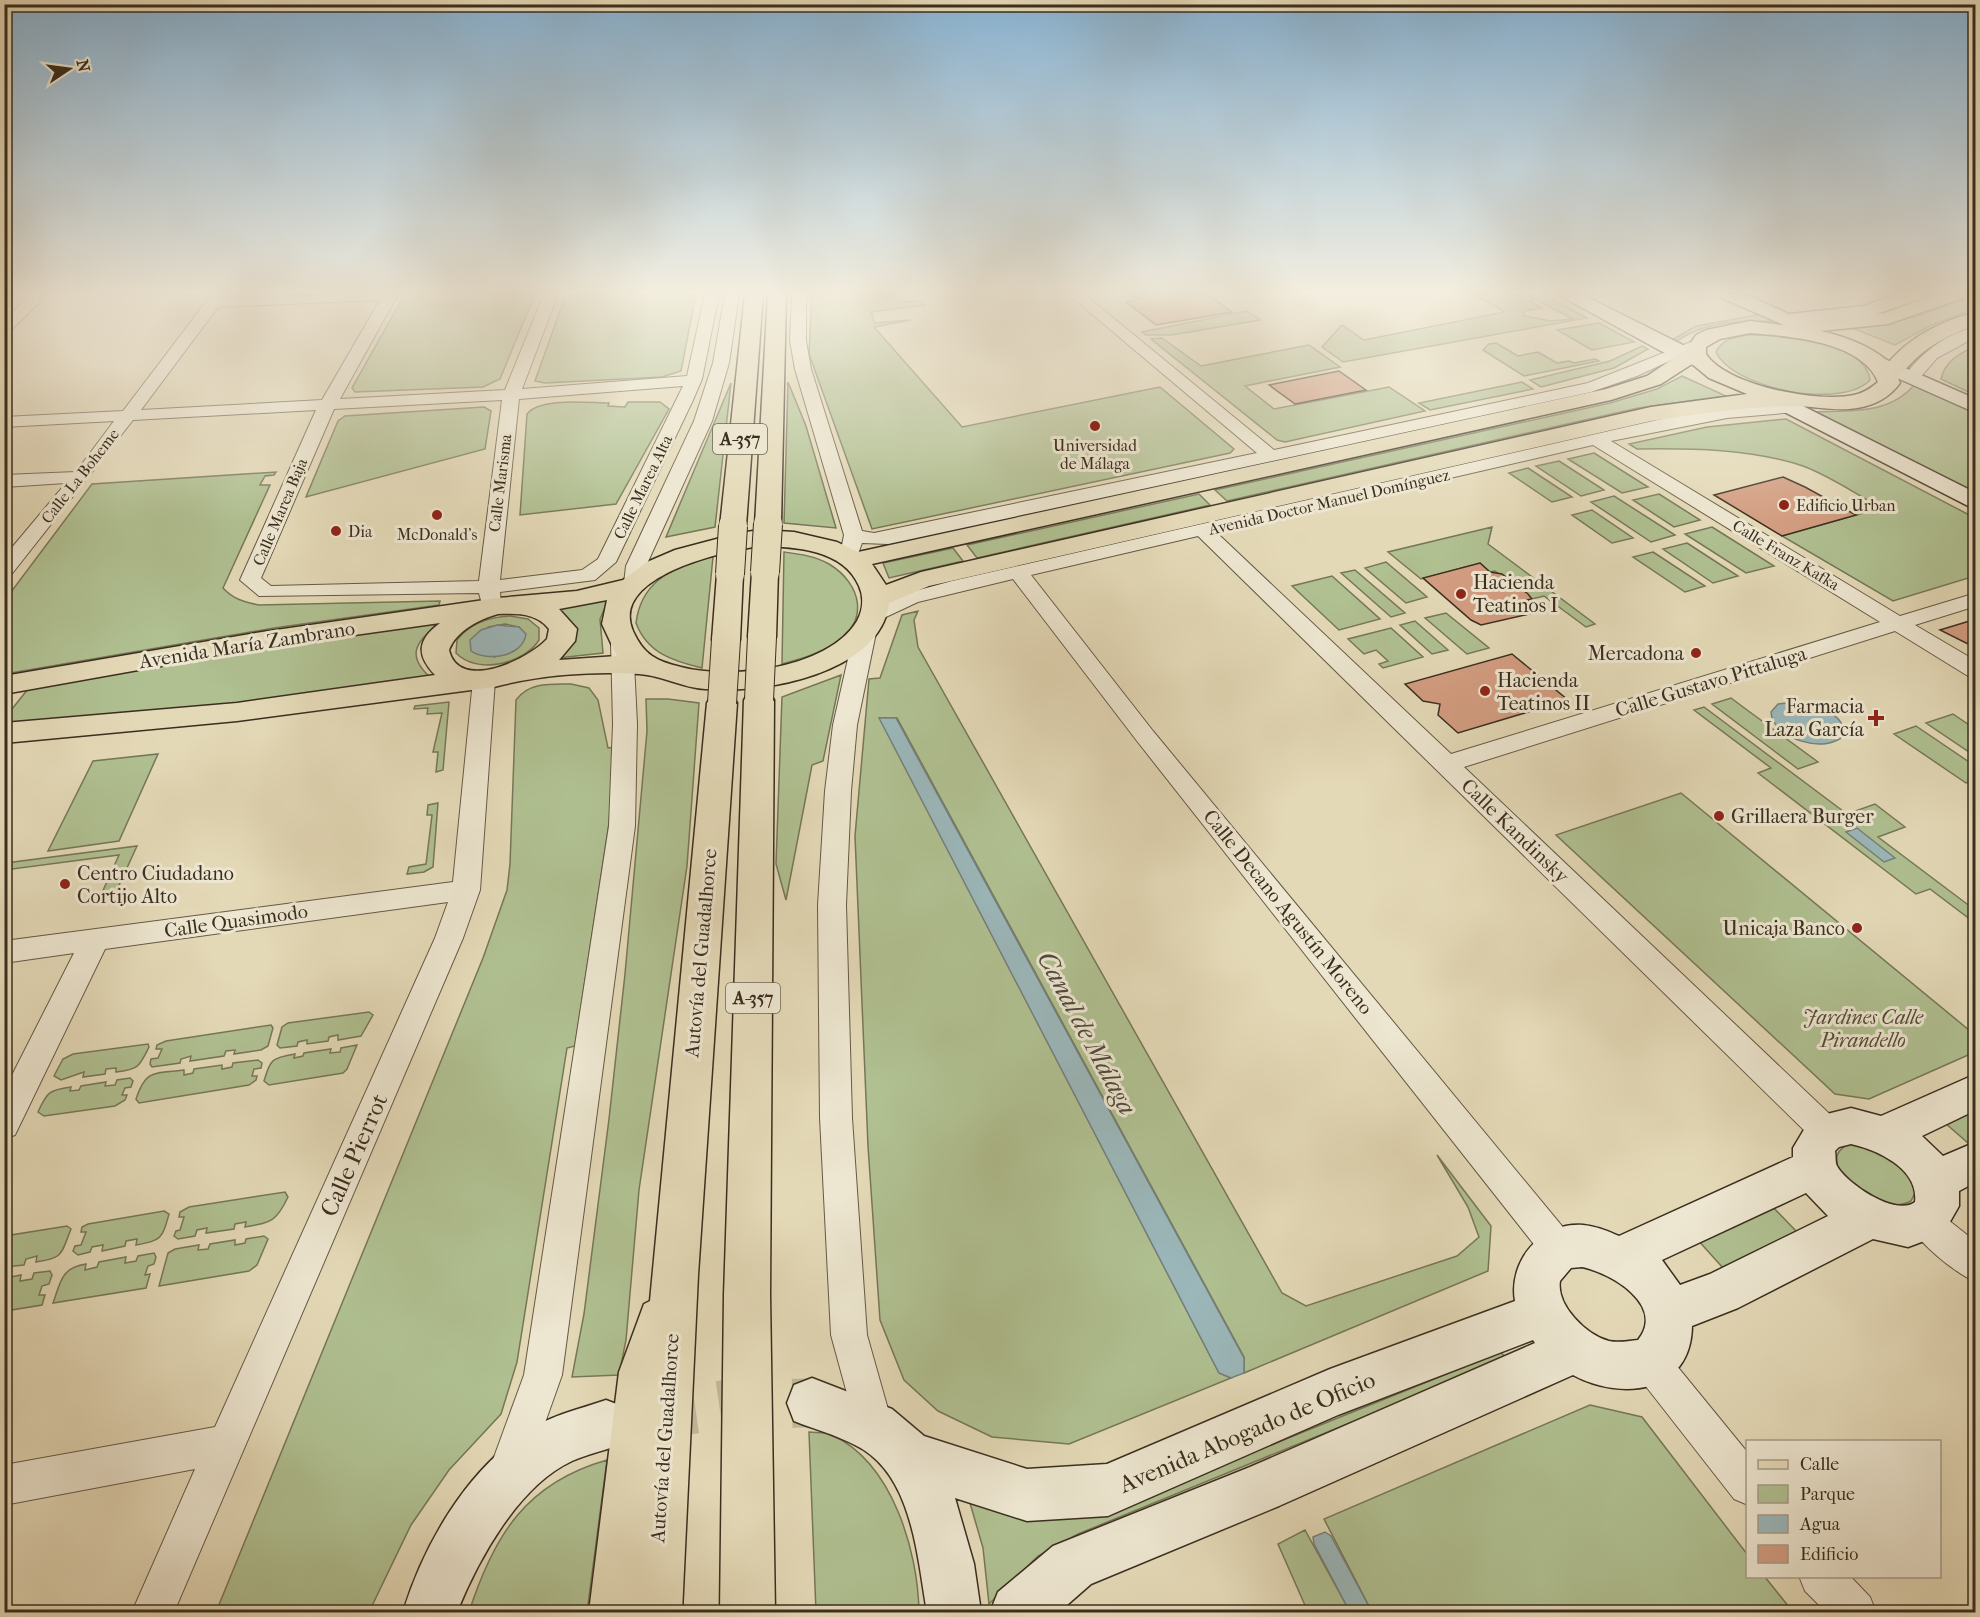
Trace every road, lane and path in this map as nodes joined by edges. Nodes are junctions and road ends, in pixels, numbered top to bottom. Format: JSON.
{"nodes":[{"id":1,"x":162,"y":369,"type":"edge"},
{"id":2,"x":348,"y":369,"type":"edge"},
{"id":3,"x":522,"y":369,"type":"edge"},
{"id":4,"x":696,"y":369,"type":"edge"},
{"id":5,"x":719,"y":369,"type":"edge"},
{"id":6,"x":746,"y":369,"type":"edge"},
{"id":7,"x":773,"y":369,"type":"edge"},
{"id":8,"x":774,"y":369,"type":"edge"},
{"id":9,"x":803,"y":369,"type":"edge"},
{"id":10,"x":1166,"y":369,"type":"edge"},
{"id":11,"x":1647,"y":369,"type":"edge"},
{"id":12,"x":1669,"y":369,"type":"edge"},
{"id":13,"x":1714,"y":369,"type":"edge"},
{"id":14,"x":1890,"y":369,"type":"edge"},
{"id":15,"x":1896,"y":369,"type":"edge"},
{"id":16,"x":1893,"y":371,"type":"junction"},
{"id":17,"x":694,"y":379,"type":"junction"},
{"id":18,"x":772,"y":383,"type":"junction"},
{"id":19,"x":512,"y":395,"type":"junction"},
{"id":20,"x":686,"y":400,"type":"junction"},
{"id":21,"x":1782,"y":400,"type":"junction"},
{"id":22,"x":327,"y":405,"type":"junction"},
{"id":23,"x":1976,"y":406,"type":"edge"},
{"id":24,"x":128,"y":415,"type":"junction"},
{"id":25,"x":4,"y":423,"type":"edge"},
{"id":26,"x":1597,"y":440,"type":"junction"},
{"id":27,"x":1271,"y":456,"type":"junction"},
{"id":28,"x":81,"y":477,"type":"junction"},
{"id":29,"x":4,"y":482,"type":"edge"},
{"id":30,"x":1128,"y":487,"type":"junction"},
{"id":31,"x":1976,"y":503,"type":"edge"},
{"id":32,"x":1061,"y":516,"type":"junction"},
{"id":33,"x":1204,"y":531,"type":"junction"},
{"id":34,"x":853,"y":550,"type":"junction"},
{"id":35,"x":4,"y":571,"type":"edge"},
{"id":36,"x":1019,"y":573,"type":"junction"},
{"id":37,"x":633,"y":584,"type":"junction"},
{"id":38,"x":1976,"y":599,"type":"edge"},
{"id":39,"x":498,"y":600,"type":"junction"},
{"id":40,"x":872,"y":614,"type":"junction"},
{"id":41,"x":1897,"y":623,"type":"junction"},
{"id":42,"x":631,"y":657,"type":"junction"},
{"id":43,"x":1976,"y":671,"type":"edge"},
{"id":44,"x":514,"y":674,"type":"junction"},
{"id":45,"x":475,"y":680,"type":"junction"},
{"id":46,"x":4,"y":685,"type":"edge"},
{"id":47,"x":4,"y":733,"type":"edge"},
{"id":48,"x":1446,"y":764,"type":"junction"},
{"id":49,"x":466,"y":890,"type":"junction"},
{"id":50,"x":95,"y":940,"type":"junction"},
{"id":51,"x":4,"y":952,"type":"edge"},
{"id":52,"x":1976,"y":1091,"type":"edge"},
{"id":53,"x":4,"y":1125,"type":"edge"},
{"id":54,"x":1884,"y":1134,"type":"junction"},
{"id":55,"x":1821,"y":1150,"type":"junction"},
{"id":56,"x":1976,"y":1161,"type":"edge"},
{"id":57,"x":1935,"y":1181,"type":"junction"},
{"id":58,"x":1870,"y":1218,"type":"junction"},
{"id":59,"x":1925,"y":1222,"type":"junction"},
{"id":60,"x":1560,"y":1249,"type":"junction"},
{"id":61,"x":1621,"y":1257,"type":"junction"},
{"id":62,"x":1976,"y":1265,"type":"edge"},
{"id":63,"x":675,"y":1275,"type":"junction"},
{"id":64,"x":1669,"y":1312,"type":"junction"},
{"id":65,"x":1543,"y":1313,"type":"junction"},
{"id":66,"x":1574,"y":1350,"type":"junction"},
{"id":67,"x":1650,"y":1362,"type":"junction"},
{"id":68,"x":812,"y":1403,"type":"tunnel mouth"},
{"id":69,"x":606,"y":1425,"type":"dead end"},
{"id":70,"x":892,"y":1442,"type":"junction"},
{"id":71,"x":227,"y":1444,"type":"junction"},
{"id":72,"x":506,"y":1479,"type":"junction"},
{"id":73,"x":1746,"y":1482,"type":"edge"},
{"id":74,"x":4,"y":1485,"type":"edge"},
{"id":75,"x":1822,"y":1578,"type":"edge"},
{"id":76,"x":153,"y":1612,"type":"edge"},
{"id":77,"x":430,"y":1612,"type":"edge"},
{"id":78,"x":616,"y":1612,"type":"edge"},
{"id":79,"x":654,"y":1612,"type":"edge"},
{"id":80,"x":747,"y":1612,"type":"edge"},
{"id":81,"x":954,"y":1612,"type":"edge"},
{"id":82,"x":1018,"y":1612,"type":"edge"},
{"id":83,"x":1855,"y":1612,"type":"edge"}],
"edges":[{"from":1,"to":24,"type":"street","name":"Calle La Boheme"},
{"from":2,"to":22,"type":"street","name":"Calle Marea Baja"},
{"from":3,"to":19,"type":"street","name":"Calle Marisma"},
{"from":4,"to":17,"type":"street","name":"Calle Marea Alta"},
{"from":5,"to":37,"type":"street"},
{"from":6,"to":63,"type":"main road","name":"Autovía del Guadalhorce","number":"A-357","bridge":true},
{"from":7,"to":18,"type":"main road","number":"A-357"},
{"from":8,"to":18,"type":"main road"},
{"from":9,"to":34,"type":"street"},
{"from":10,"to":27,"type":"street"},
{"from":11,"to":27,"type":"street"},
{"from":12,"to":32,"type":"main road"},
{"from":13,"to":21,"type":"main road"},
{"from":14,"to":16,"type":"main road"},
{"from":15,"to":16,"type":"street"},
{"from":16,"to":21,"type":"main road"},
{"from":16,"to":23,"type":"street"},
{"from":17,"to":19,"type":"street"},
{"from":17,"to":20,"type":"street","name":"Calle Marea Alta"},
{"from":18,"to":80,"type":"main road","number":"A-357","bridge":true},
{"from":19,"to":20,"type":"street"},
{"from":19,"to":22,"type":"street"},
{"from":19,"to":39,"type":"street","name":"Calle Marisma"},
{"from":20,"to":39,"type":"street","name":"Calle Marea Alta"},
{"from":21,"to":26,"type":"street","name":"Avenida Doctor Manuel Domínguez"},
{"from":21,"to":31,"type":"street"},
{"from":21,"to":40,"type":"main road","name":"Avenida Doctor Manuel Domínguez"},
{"from":22,"to":24,"type":"street"},
{"from":22,"to":39,"type":"street","name":"Calle Marea Baja"},
{"from":24,"to":25,"type":"street"},
{"from":24,"to":28,"type":"street","name":"Calle La Boheme"},
{"from":26,"to":33,"type":"street","name":"Avenida Doctor Manuel Domínguez"},
{"from":26,"to":41,"type":"street","name":"Calle Franz Kafka"},
{"from":27,"to":30,"type":"street"},
{"from":28,"to":29,"type":"street"},
{"from":28,"to":35,"type":"street","name":"Calle La Boheme"},
{"from":30,"to":32,"type":"main road"},
{"from":30,"to":34,"type":"street"},
{"from":32,"to":34,"type":"main road"},
{"from":33,"to":36,"type":"street","name":"Avenida Doctor Manuel Domínguez"},
{"from":33,"to":48,"type":"street","name":"Calle Kandinsky"},
{"from":34,"to":37,"type":"main road"},
{"from":34,"to":40,"type":"main road"},
{"from":36,"to":40,"type":"street","name":"Avenida Doctor Manuel Domínguez"},
{"from":36,"to":60,"type":"street","name":"Calle Decano Agustín Moreno"},
{"from":37,"to":39,"type":"main road","name":"Avenida María Zambrano"},
{"from":37,"to":42,"type":"main road"},
{"from":38,"to":41,"type":"street","name":"Calle Gustavo Pittaluga"},
{"from":39,"to":44,"type":"main road"},
{"from":39,"to":45,"type":"main road"},
{"from":39,"to":46,"type":"main road","name":"Avenida María Zambrano"},
{"from":40,"to":42,"type":"main road"},
{"from":40,"to":70,"type":"street"},
{"from":41,"to":43,"type":"street","name":"Calle Franz Kafka"},
{"from":41,"to":48,"type":"street","name":"Calle Gustavo Pittaluga"},
{"from":42,"to":44,"type":"main road"},
{"from":42,"to":72,"type":"street"},
{"from":44,"to":45,"type":"main road"},
{"from":45,"to":47,"type":"main road"},
{"from":45,"to":49,"type":"street","name":"Calle Pierrot"},
{"from":48,"to":55,"type":"street","name":"Calle Kandinsky"},
{"from":49,"to":50,"type":"street","name":"Calle Quasimodo"},
{"from":49,"to":71,"type":"street","name":"Calle Pierrot"},
{"from":50,"to":51,"type":"street","name":"Calle Quasimodo"},
{"from":50,"to":53,"type":"street"},
{"from":52,"to":54,"type":"street"},
{"from":54,"to":55,"type":"street"},
{"from":54,"to":57,"type":"street"},
{"from":55,"to":58,"type":"street"},
{"from":55,"to":61,"type":"street"},
{"from":56,"to":57,"type":"street"},
{"from":57,"to":59,"type":"street"},
{"from":58,"to":59,"type":"street"},
{"from":58,"to":64,"type":"street"},
{"from":59,"to":62,"type":"street"},
{"from":60,"to":61,"type":"street"},
{"from":60,"to":65,"type":"street"},
{"from":61,"to":64,"type":"street"},
{"from":63,"to":78,"type":"main road"},
{"from":63,"to":79,"type":"main road","name":"Autovía del Guadalhorce","number":"A-357"},
{"from":64,"to":67,"type":"street"},
{"from":65,"to":66,"type":"street"},
{"from":65,"to":70,"type":"street","name":"Avenida Abogado de Oficio"},
{"from":66,"to":67,"type":"street"},
{"from":66,"to":82,"type":"street"},
{"from":67,"to":73,"type":"street"},
{"from":68,"to":70,"type":"street","name":"Avenida Abogado de Oficio"},
{"from":69,"to":72,"type":"street"},
{"from":70,"to":81,"type":"street"},
{"from":71,"to":74,"type":"street"},
{"from":71,"to":76,"type":"street","name":"Calle Pierrot"},
{"from":72,"to":77,"type":"street"},
{"from":75,"to":83,"type":"street"}]}
